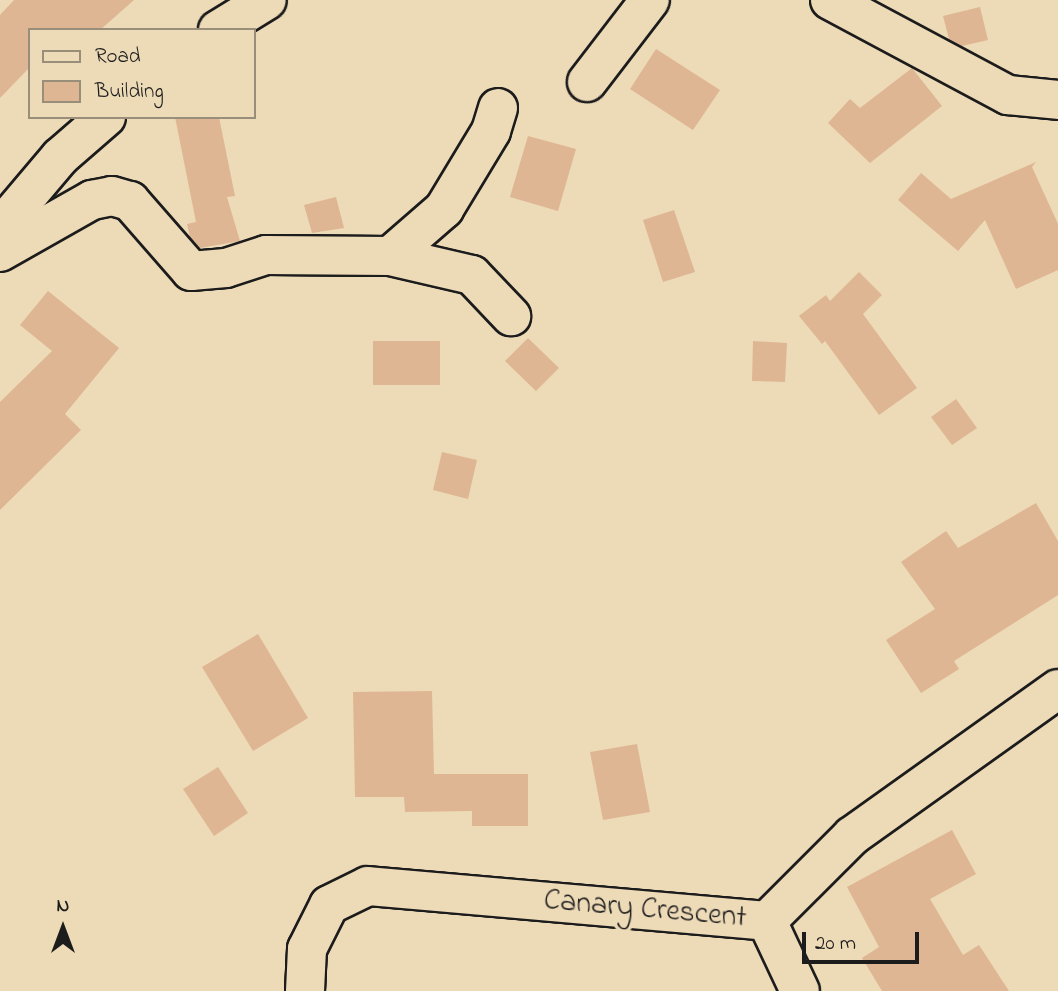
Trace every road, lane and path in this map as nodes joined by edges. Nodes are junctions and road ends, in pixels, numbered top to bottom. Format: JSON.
{"nodes":[{"id":1,"x":267,"y":0,"type":"edge"},
{"id":2,"x":650,"y":0,"type":"edge"},
{"id":3,"x":830,"y":0,"type":"edge"},
{"id":4,"x":221,"y":28,"type":"edge"},
{"id":5,"x":587,"y":82,"type":"dead end"},
{"id":6,"x":1058,"y":100,"type":"edge"},
{"id":7,"x":498,"y":108,"type":"dead end"},
{"id":8,"x":104,"y":119,"type":"edge"},
{"id":9,"x":0,"y":228,"type":"edge"},
{"id":10,"x":0,"y":252,"type":"edge"},
{"id":11,"x":390,"y":256,"type":"junction"},
{"id":12,"x":511,"y":316,"type":"dead end"},
{"id":13,"x":1058,"y":689,"type":"edge"},
{"id":14,"x":767,"y":921,"type":"junction"},
{"id":15,"x":305,"y":991,"type":"edge"},
{"id":16,"x":800,"y":991,"type":"edge"}],
"edges":[{"from":1,"to":4,"type":"street"},
{"from":2,"to":5,"type":"street"},
{"from":3,"to":6,"type":"street"},
{"from":7,"to":11,"type":"street"},
{"from":8,"to":9,"type":"street"},
{"from":10,"to":11,"type":"street"},
{"from":11,"to":12,"type":"street"},
{"from":13,"to":14,"type":"street","name":"Canary Crescent"},
{"from":14,"to":15,"type":"street","name":"Canary Crescent"},
{"from":14,"to":16,"type":"street"}]}
